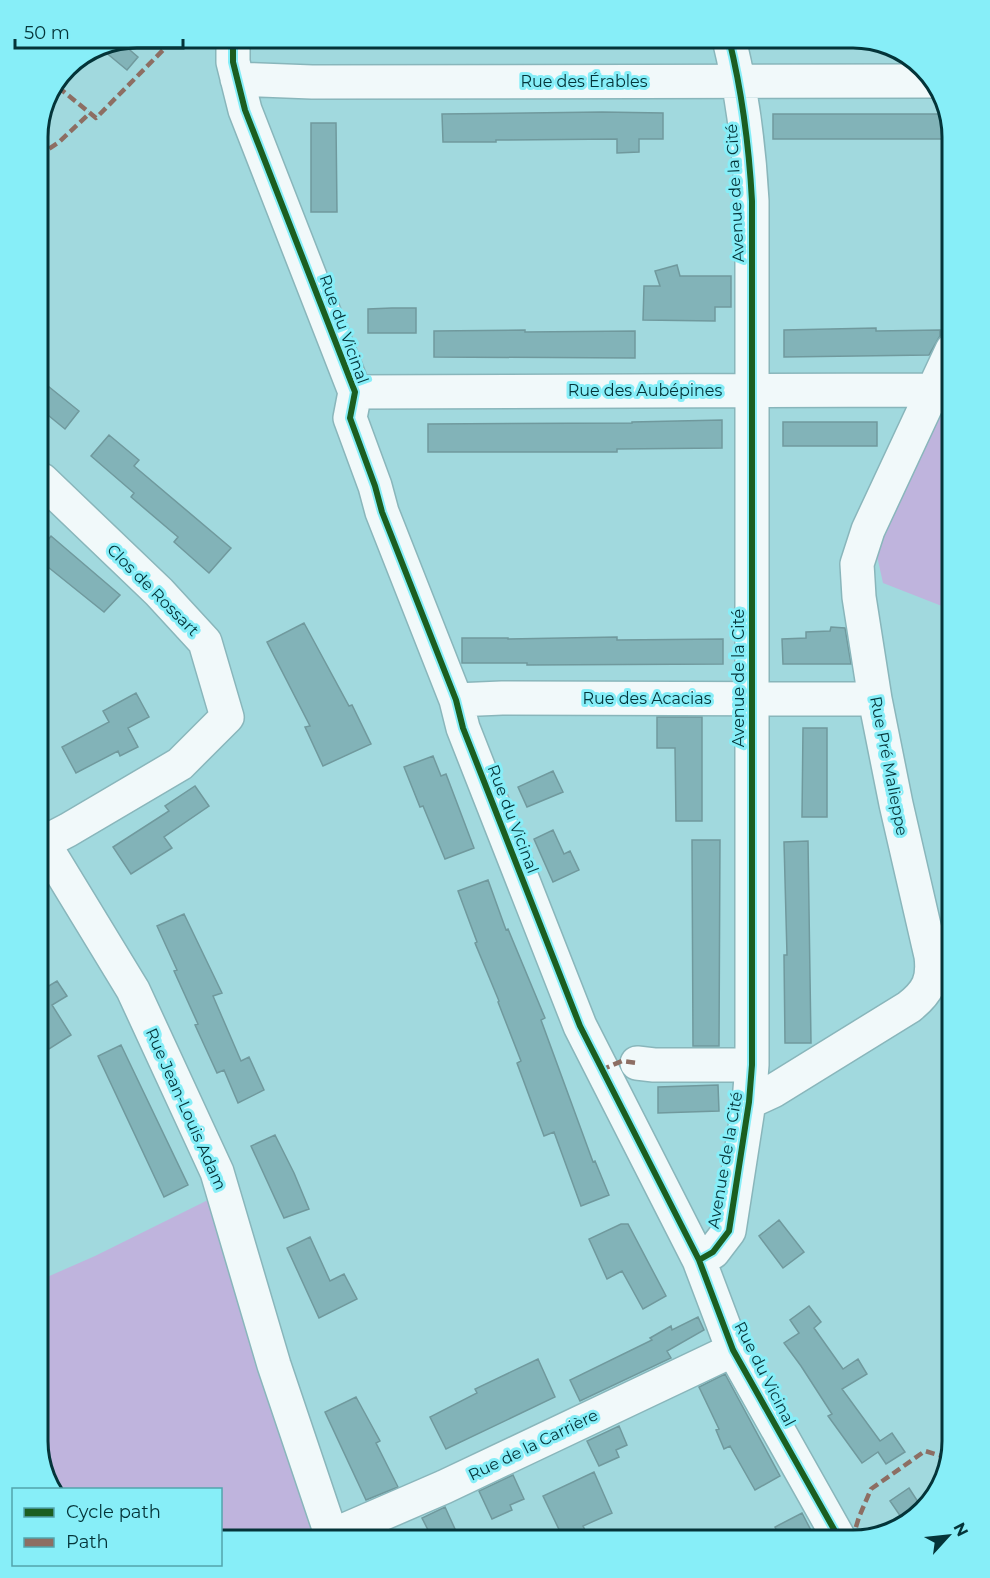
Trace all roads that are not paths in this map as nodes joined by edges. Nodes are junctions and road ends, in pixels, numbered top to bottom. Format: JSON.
{"nodes":[{"id":1,"x":233,"y":48,"type":"edge"},
{"id":2,"x":731,"y":48,"type":"edge"},
{"id":3,"x":237,"y":80,"type":"junction"},
{"id":4,"x":740,"y":80,"type":"junction"},
{"id":5,"x":922,"y":81,"type":"edge"},
{"id":6,"x":942,"y":372,"type":"edge"},
{"id":7,"x":752,"y":390,"type":"junction"},
{"id":8,"x":934,"y":390,"type":"junction"},
{"id":9,"x":355,"y":392,"type":"junction"},
{"id":10,"x":48,"y":486,"type":"edge"},
{"id":11,"x":752,"y":697,"type":"junction"},
{"id":12,"x":875,"y":699,"type":"junction"},
{"id":13,"x":456,"y":700,"type":"junction"},
{"id":14,"x":48,"y":836,"type":"edge"},
{"id":15,"x":48,"y":852,"type":"edge"},
{"id":16,"x":637,"y":1063,"type":"dead end"},
{"id":17,"x":752,"y":1065,"type":"junction"},
{"id":18,"x":749,"y":1102,"type":"junction"},
{"id":19,"x":699,"y":1260,"type":"junction"},
{"id":20,"x":733,"y":1350,"type":"junction"},
{"id":21,"x":329,"y":1530,"type":"edge"},
{"id":22,"x":350,"y":1530,"type":"edge"},
{"id":23,"x":834,"y":1530,"type":"edge"}],
"edges":[{"from":1,"to":3,"type":"street","name":"Rue du Vicinal"},
{"from":2,"to":4,"type":"street","name":"Avenue de la Cité"},
{"from":3,"to":4,"type":"street","name":"Rue des Érables"},
{"from":3,"to":9,"type":"street","name":"Rue du Vicinal"},
{"from":4,"to":5,"type":"street","name":"Rue des Érables"},
{"from":4,"to":7,"type":"street","name":"Avenue de la Cité"},
{"from":6,"to":8,"type":"street","name":"Rue Pré Malieppe"},
{"from":7,"to":8,"type":"street","name":"Rue des Aubépines"},
{"from":7,"to":9,"type":"street","name":"Rue des Aubépines"},
{"from":7,"to":11,"type":"street","name":"Avenue de la Cité"},
{"from":8,"to":12,"type":"street","name":"Rue Pré Malieppe"},
{"from":9,"to":13,"type":"street","name":"Rue du Vicinal"},
{"from":10,"to":14,"type":"street","name":"Clos de Rossart"},
{"from":11,"to":12,"type":"street","name":"Rue des Acacias"},
{"from":11,"to":13,"type":"street","name":"Rue des Acacias"},
{"from":11,"to":17,"type":"street","name":"Avenue de la Cité"},
{"from":12,"to":18,"type":"street","name":"Rue Pré Malieppe"},
{"from":13,"to":19,"type":"street","name":"Rue du Vicinal"},
{"from":15,"to":21,"type":"street","name":"Rue Jean-Louis Adam"},
{"from":16,"to":17,"type":"street"},
{"from":17,"to":18,"type":"street","name":"Avenue de la Cité"},
{"from":18,"to":19,"type":"street","name":"Avenue de la Cité"},
{"from":19,"to":20,"type":"street","name":"Rue du Vicinal"},
{"from":20,"to":22,"type":"street","name":"Rue de la Carrière"},
{"from":20,"to":23,"type":"street","name":"Rue du Vicinal"}]}
